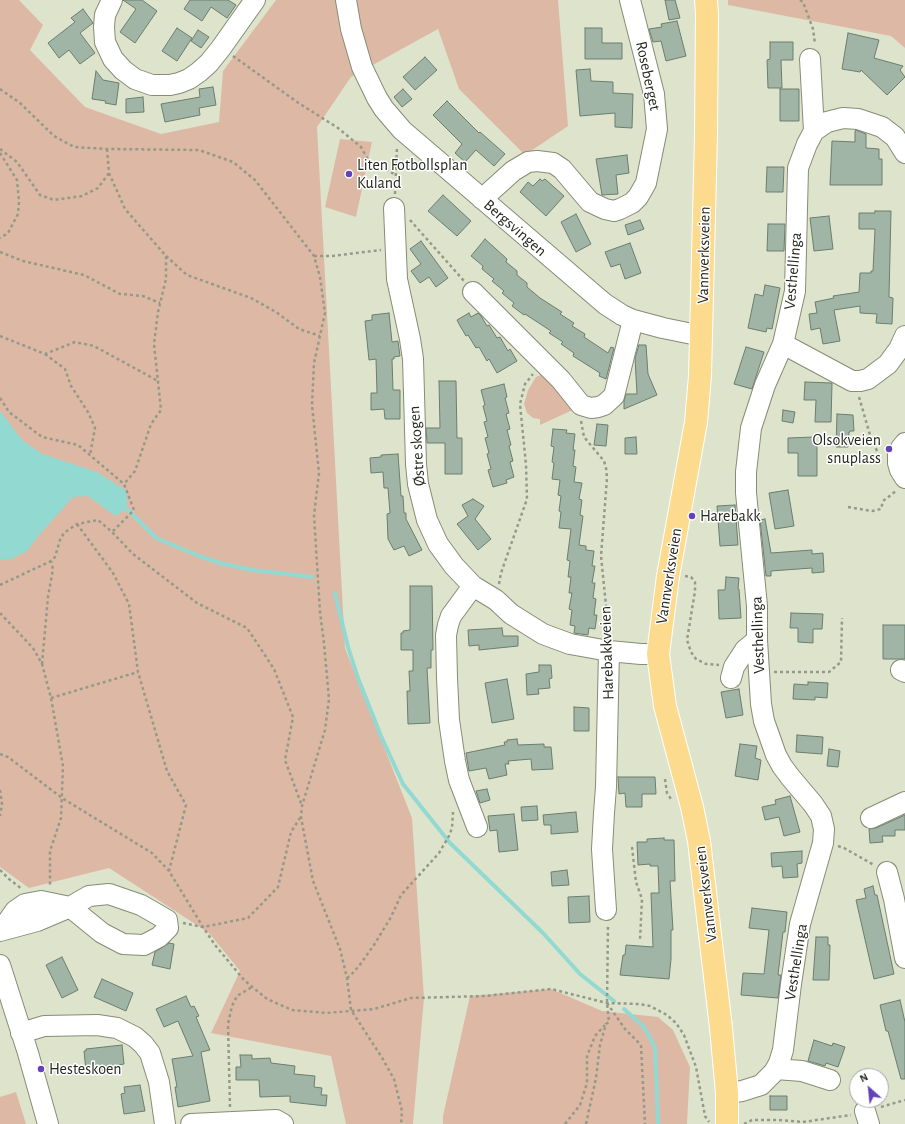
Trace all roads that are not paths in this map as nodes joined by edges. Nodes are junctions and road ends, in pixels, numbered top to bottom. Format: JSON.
{"nodes":[{"id":1,"x":112,"y":0,"type":"edge"},
{"id":2,"x":255,"y":0,"type":"edge"},
{"id":3,"x":346,"y":0,"type":"edge"},
{"id":4,"x":630,"y":0,"type":"edge"},
{"id":5,"x":706,"y":0,"type":"edge"},
{"id":6,"x":810,"y":59,"type":"road end"},
{"id":7,"x":814,"y":131,"type":"junction"},
{"id":8,"x":905,"y":153,"type":"edge"},
{"id":9,"x":482,"y":199,"type":"junction"},
{"id":10,"x":394,"y":208,"type":"road end"},
{"id":11,"x":474,"y":292,"type":"road end"},
{"id":12,"x":633,"y":320,"type":"junction"},
{"id":13,"x":702,"y":336,"type":"junction"},
{"id":14,"x":905,"y":336,"type":"edge"},
{"id":15,"x":783,"y":344,"type":"junction"},
{"id":16,"x":905,"y":443,"type":"edge"},
{"id":17,"x":903,"y":483,"type":"edge"},
{"id":18,"x":473,"y":586,"type":"junction"},
{"id":19,"x":757,"y":640,"type":"junction"},
{"id":20,"x":609,"y":651,"type":"junction"},
{"id":21,"x":658,"y":654,"type":"junction"},
{"id":22,"x":732,"y":673,"type":"road end"},
{"id":23,"x":905,"y":802,"type":"edge"},
{"id":24,"x":871,"y":818,"type":"dead end"},
{"id":25,"x":477,"y":827,"type":"dead end"},
{"id":26,"x":887,"y":872,"type":"road end"},
{"id":27,"x":606,"y":910,"type":"road end"},
{"id":28,"x":2,"y":930,"type":"edge"},
{"id":29,"x":905,"y":958,"type":"edge"},
{"id":30,"x":0,"y":965,"type":"edge"},
{"id":31,"x":22,"y":1033,"type":"junction"},
{"id":32,"x":776,"y":1069,"type":"junction"},
{"id":33,"x":830,"y":1080,"type":"dead end"},
{"id":34,"x":727,"y":1093,"type":"junction"},
{"id":35,"x":48,"y":1124,"type":"edge"},
{"id":36,"x":165,"y":1124,"type":"edge"},
{"id":37,"x":191,"y":1124,"type":"edge"},
{"id":38,"x":283,"y":1124,"type":"edge"},
{"id":39,"x":727,"y":1124,"type":"edge"}],
"edges":[{"from":1,"to":2,"type":"street"},
{"from":3,"to":9,"type":"street","name":"Bergsvingen"},
{"from":4,"to":9,"type":"street","name":"Roseberget"},
{"from":5,"to":13,"type":"main road","name":"Vannverksveien"},
{"from":6,"to":7,"type":"street"},
{"from":7,"to":8,"type":"street"},
{"from":7,"to":15,"type":"street","name":"Vesthellinga"},
{"from":9,"to":12,"type":"street","name":"Bergsvingen"},
{"from":10,"to":18,"type":"street","name":"Østre skogen"},
{"from":11,"to":12,"type":"street"},
{"from":12,"to":13,"type":"street","name":"Bergsvingen"},
{"from":13,"to":21,"type":"main road","name":"Vannverksveien"},
{"from":14,"to":15,"type":"street"},
{"from":15,"to":19,"type":"street","name":"Vesthellinga"},
{"from":16,"to":17,"type":"street"},
{"from":18,"to":20,"type":"street","name":"Østre skogen"},
{"from":18,"to":25,"type":"street"},
{"from":19,"to":22,"type":"street"},
{"from":19,"to":32,"type":"street","name":"Vesthellinga"},
{"from":20,"to":21,"type":"street","name":"Østre skogen"},
{"from":20,"to":27,"type":"street","name":"Harebakkveien"},
{"from":21,"to":34,"type":"main road","name":"Vannverksveien"},
{"from":23,"to":24,"type":"street"},
{"from":26,"to":29,"type":"street"},
{"from":28,"to":28,"type":"street"},
{"from":30,"to":31,"type":"street"},
{"from":31,"to":35,"type":"street"},
{"from":31,"to":36,"type":"street"},
{"from":32,"to":33,"type":"street"},
{"from":32,"to":34,"type":"street","name":"Vesthellinga"},
{"from":34,"to":39,"type":"main road","name":"Vannverksveien"},
{"from":37,"to":38,"type":"street"}]}
